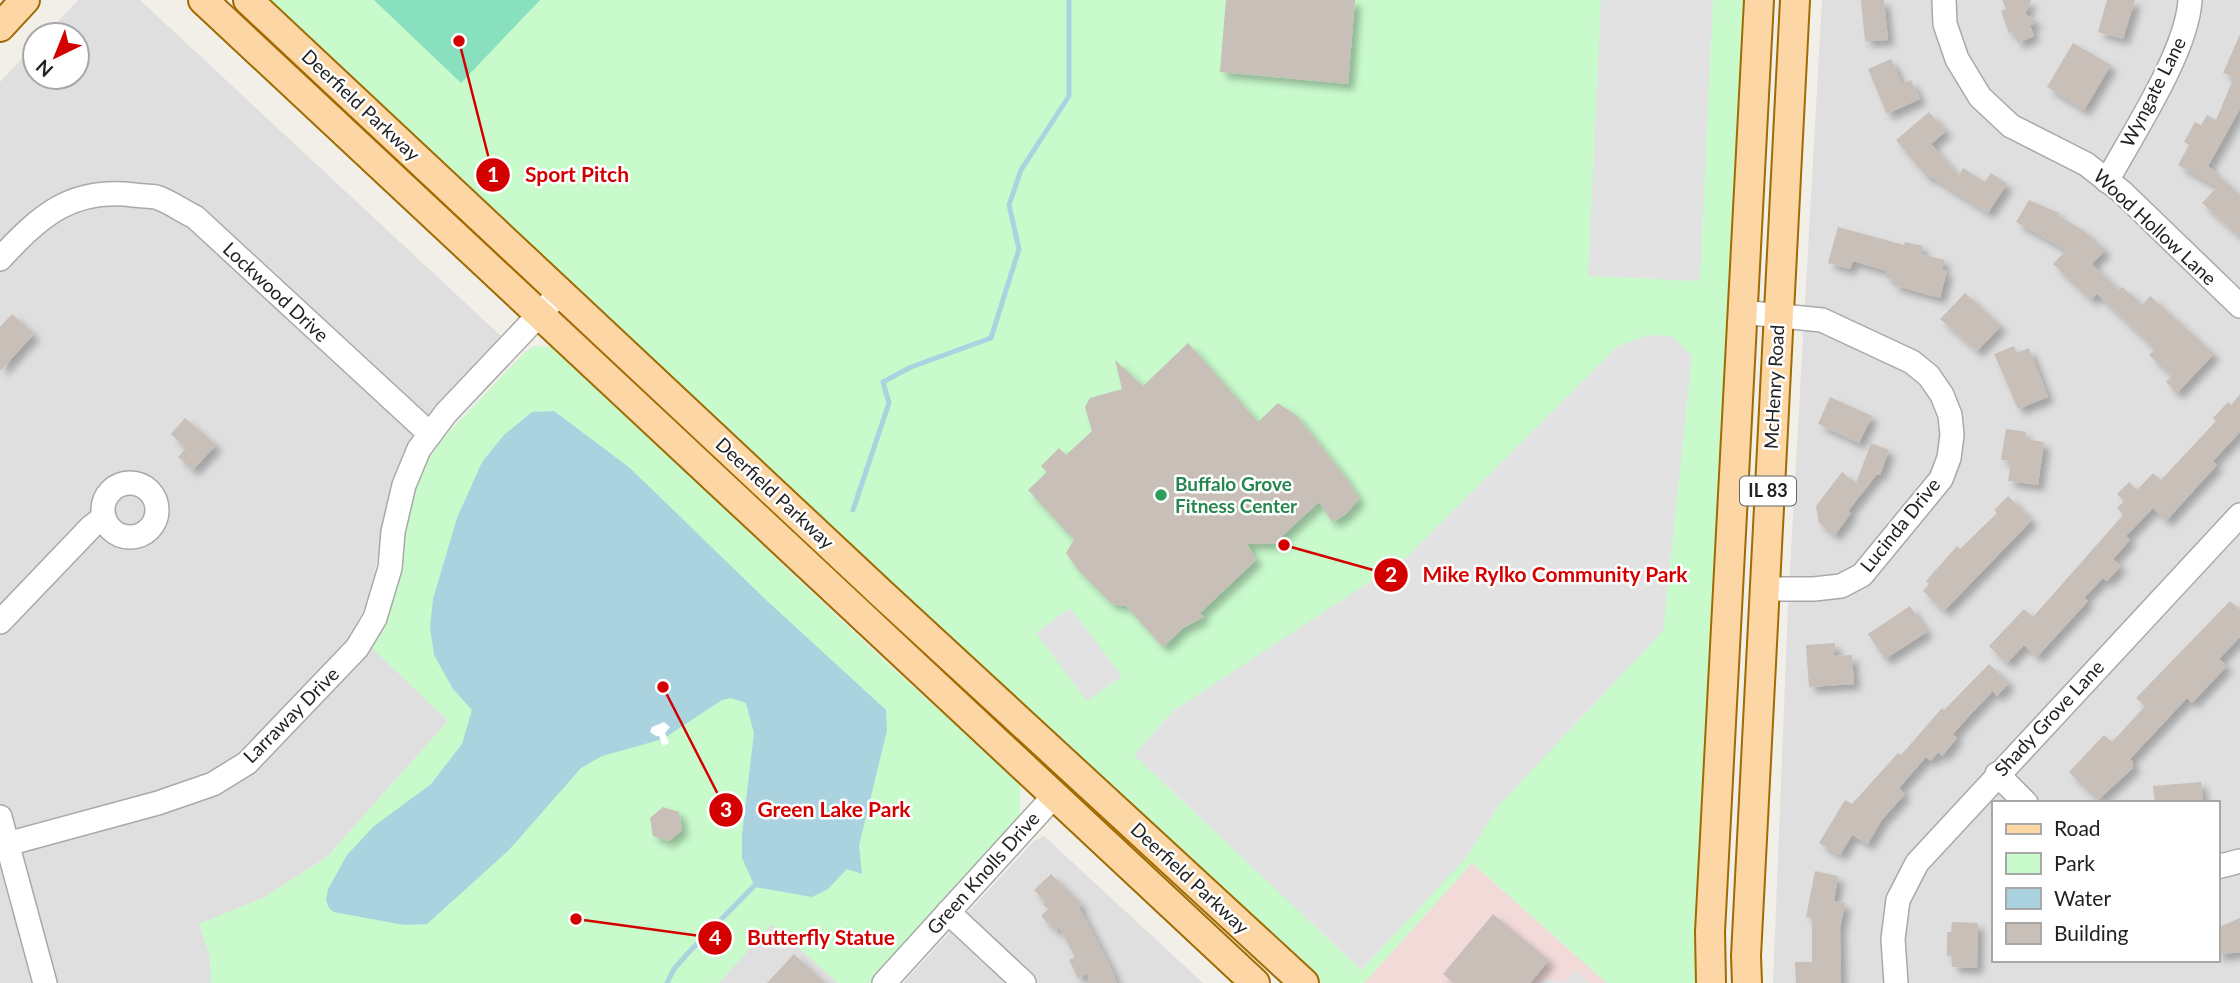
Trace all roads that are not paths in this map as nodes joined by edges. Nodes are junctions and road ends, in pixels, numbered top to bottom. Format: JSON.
{"nodes":[{"id":1,"x":25,"y":0,"type":"edge"},
{"id":2,"x":203,"y":0,"type":"edge"},
{"id":3,"x":248,"y":0,"type":"edge"},
{"id":4,"x":1759,"y":0,"type":"edge"},
{"id":5,"x":1795,"y":0,"type":"edge"},
{"id":6,"x":1944,"y":0,"type":"edge"},
{"id":7,"x":2190,"y":0,"type":"edge"},
{"id":8,"x":0,"y":27,"type":"edge"},
{"id":9,"x":2107,"y":181,"type":"junction"},
{"id":10,"x":0,"y":259,"type":"edge"},
{"id":11,"x":561,"y":292,"type":"junction"},
{"id":12,"x":2240,"y":306,"type":"edge"},
{"id":13,"x":1741,"y":312,"type":"junction"},
{"id":14,"x":540,"y":316,"type":"junction"},
{"id":15,"x":1778,"y":316,"type":"junction"},
{"id":16,"x":430,"y":434,"type":"junction"},
{"id":17,"x":2240,"y":515,"type":"edge"},
{"id":18,"x":104,"y":517,"type":"dead end"},
{"id":19,"x":1763,"y":589,"type":"junction"},
{"id":20,"x":0,"y":622,"type":"edge"},
{"id":21,"x":1997,"y":774,"type":"junction"},
{"id":22,"x":1055,"y":795,"type":"junction"},
{"id":23,"x":2024,"y":801,"type":"edge"},
{"id":24,"x":0,"y":817,"type":"edge"},
{"id":25,"x":4,"y":846,"type":"edge"},
{"id":26,"x":2240,"y":861,"type":"edge"},
{"id":27,"x":2219,"y":866,"type":"edge"},
{"id":28,"x":948,"y":912,"type":"junction"},
{"id":29,"x":45,"y":983,"type":"edge"},
{"id":30,"x":884,"y":983,"type":"edge"},
{"id":31,"x":1024,"y":983,"type":"edge"},
{"id":32,"x":1255,"y":983,"type":"edge"},
{"id":33,"x":1304,"y":983,"type":"edge"},
{"id":34,"x":1710,"y":983,"type":"edge"},
{"id":35,"x":1747,"y":983,"type":"edge"},
{"id":36,"x":1896,"y":983,"type":"edge"}],
"edges":[{"from":1,"to":8,"type":"main road"},
{"from":2,"to":14,"type":"main road","name":"Deerfield Parkway"},
{"from":3,"to":11,"type":"main road","name":"Deerfield Parkway"},
{"from":4,"to":13,"type":"main road","name":"McHenry Road","number":"IL 83"},
{"from":5,"to":15,"type":"main road","name":"McHenry Road","number":"IL 83"},
{"from":6,"to":9,"type":"street","name":"Wood Hollow Lane"},
{"from":7,"to":9,"type":"street","name":"Wyngate Lane"},
{"from":9,"to":12,"type":"street","name":"Wood Hollow Lane"},
{"from":10,"to":16,"type":"street","name":"Lockwood Drive"},
{"from":11,"to":14,"type":"street"},
{"from":11,"to":33,"type":"main road","name":"Deerfield Parkway"},
{"from":13,"to":15,"type":"street","name":"Lucinda Drive"},
{"from":13,"to":34,"type":"main road","name":"McHenry Road","number":"IL 83"},
{"from":14,"to":16,"type":"street"},
{"from":14,"to":22,"type":"main road","name":"Deerfield Parkway"},
{"from":15,"to":19,"type":"main road","name":"McHenry Road","number":"IL 83"},
{"from":15,"to":19,"type":"street","name":"Lucinda Drive"},
{"from":16,"to":25,"type":"street","name":"Larraway Drive"},
{"from":17,"to":21,"type":"street","name":"Shady Grove Lane"},
{"from":18,"to":20,"type":"street"},
{"from":19,"to":35,"type":"main road","name":"McHenry Road","number":"IL 83"},
{"from":21,"to":23,"type":"street"},
{"from":21,"to":36,"type":"street","name":"Shady Grove Lane"},
{"from":22,"to":28,"type":"street","name":"Green Knolls Drive"},
{"from":22,"to":32,"type":"main road","name":"Deerfield Parkway"},
{"from":24,"to":25,"type":"street"},
{"from":25,"to":29,"type":"street"},
{"from":26,"to":27,"type":"street"},
{"from":28,"to":30,"type":"street","name":"Green Knolls Drive"},
{"from":28,"to":31,"type":"street"}]}
